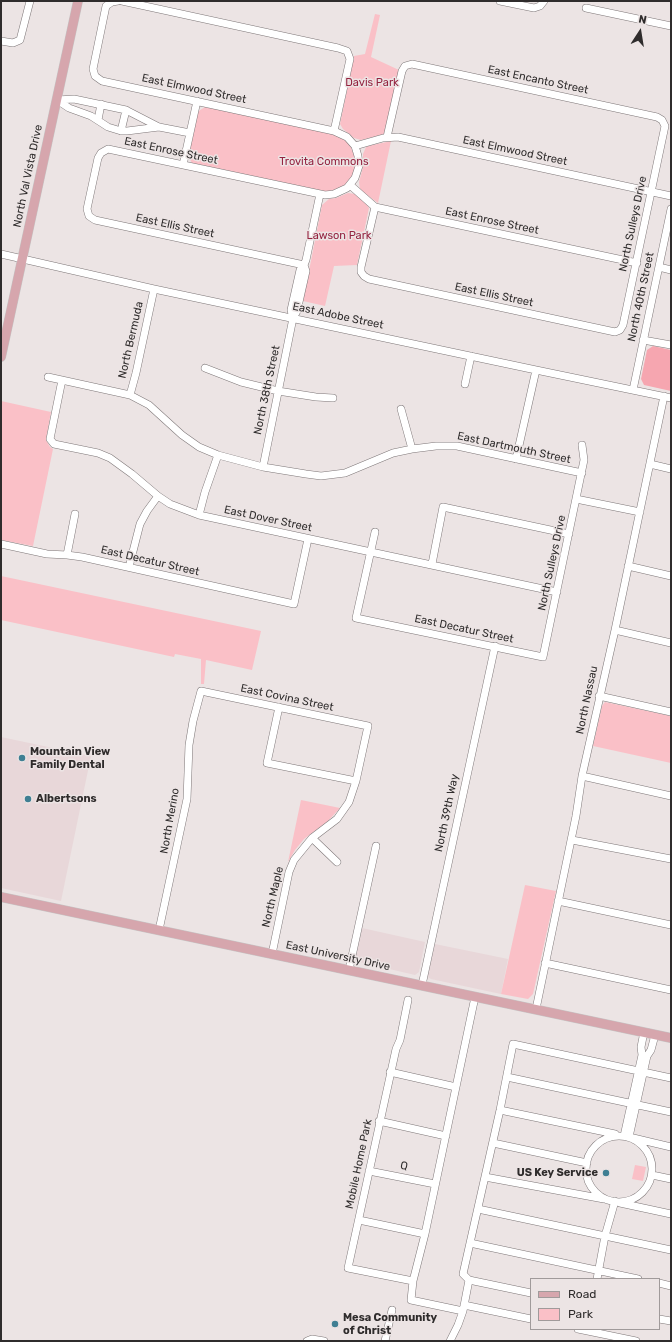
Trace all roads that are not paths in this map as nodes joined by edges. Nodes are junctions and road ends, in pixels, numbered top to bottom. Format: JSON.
{"nodes":[{"id":1,"x":30,"y":1,"type":"edge"},
{"id":2,"x":78,"y":1,"type":"edge"},
{"id":3,"x":115,"y":1,"type":"edge"},
{"id":4,"x":122,"y":1,"type":"edge"},
{"id":5,"x":500,"y":1,"type":"edge"},
{"id":6,"x":542,"y":3,"type":"edge"},
{"id":7,"x":586,"y":8,"type":"dead end"},
{"id":8,"x":671,"y":26,"type":"edge"},
{"id":9,"x":1,"y":41,"type":"edge"},
{"id":10,"x":57,"y":100,"type":"junction"},
{"id":11,"x":197,"y":101,"type":"junction"},
{"id":12,"x":101,"y":104,"type":"junction"},
{"id":13,"x":126,"y":110,"type":"junction"},
{"id":14,"x":98,"y":120,"type":"junction"},
{"id":15,"x":663,"y":122,"type":"joint"},
{"id":16,"x":159,"y":127,"type":"junction"},
{"id":17,"x":121,"y":131,"type":"junction"},
{"id":18,"x":334,"y":131,"type":"junction"},
{"id":19,"x":190,"y":133,"type":"junction"},
{"id":20,"x":388,"y":137,"type":"junction"},
{"id":21,"x":355,"y":146,"type":"junction"},
{"id":22,"x":183,"y":165,"type":"junction"},
{"id":23,"x":350,"y":185,"type":"junction"},
{"id":24,"x":651,"y":192,"type":"junction"},
{"id":25,"x":320,"y":194,"type":"junction"},
{"id":26,"x":671,"y":196,"type":"edge"},
{"id":27,"x":375,"y":207,"type":"junction"},
{"id":28,"x":671,"y":209,"type":"edge"},
{"id":29,"x":89,"y":216,"type":"joint"},
{"id":30,"x":1,"y":254,"type":"edge"},
{"id":31,"x":22,"y":259,"type":"junction"},
{"id":32,"x":636,"y":263,"type":"junction"},
{"id":33,"x":304,"y":265,"type":"junction"},
{"id":34,"x":659,"y":267,"type":"junction"},
{"id":35,"x":671,"y":270,"type":"edge"},
{"id":36,"x":154,"y":289,"type":"junction"},
{"id":37,"x":293,"y":318,"type":"junction"},
{"id":38,"x":620,"y":330,"type":"joint"},
{"id":39,"x":643,"y":340,"type":"junction"},
{"id":40,"x":671,"y":345,"type":"edge"},
{"id":41,"x":471,"y":356,"type":"junction"},
{"id":42,"x":1,"y":357,"type":"edge"},
{"id":43,"x":205,"y":368,"type":"dead end"},
{"id":44,"x":536,"y":370,"type":"junction"},
{"id":45,"x":48,"y":377,"type":"dead end"},
{"id":46,"x":62,"y":380,"type":"junction"},
{"id":47,"x":465,"y":384,"type":"dead end"},
{"id":48,"x":633,"y":390,"type":"junction"},
{"id":49,"x":278,"y":391,"type":"junction"},
{"id":50,"x":130,"y":395,"type":"junction"},
{"id":51,"x":668,"y":397,"type":"edge"},
{"id":52,"x":333,"y":398,"type":"dead end"},
{"id":53,"x":401,"y":409,"type":"dead end"},
{"id":54,"x":582,"y":445,"type":"dead end"},
{"id":55,"x":412,"y":449,"type":"junction"},
{"id":56,"x":218,"y":456,"type":"junction"},
{"id":57,"x":516,"y":459,"type":"junction"},
{"id":58,"x":650,"y":464,"type":"junction"},
{"id":59,"x":262,"y":467,"type":"junction"},
{"id":60,"x":671,"y":469,"type":"edge"},
{"id":61,"x":582,"y":473,"type":"junction"},
{"id":62,"x":158,"y":496,"type":"junction"},
{"id":63,"x":576,"y":499,"type":"junction"},
{"id":64,"x":640,"y":512,"type":"junction"},
{"id":65,"x":76,"y":514,"type":"dead end"},
{"id":66,"x":199,"y":515,"type":"junction"},
{"id":67,"x":375,"y":532,"type":"dead end"},
{"id":68,"x":569,"y":534,"type":"junction"},
{"id":69,"x":308,"y":539,"type":"junction"},
{"id":70,"x":1,"y":544,"type":"edge"},
{"id":71,"x":370,"y":552,"type":"junction"},
{"id":72,"x":67,"y":555,"type":"junction"},
{"id":73,"x":432,"y":564,"type":"junction"},
{"id":74,"x":628,"y":566,"type":"junction"},
{"id":75,"x":129,"y":567,"type":"junction"},
{"id":76,"x":671,"y":576,"type":"edge"},
{"id":77,"x":557,"y":592,"type":"junction"},
{"id":78,"x":615,"y":630,"type":"junction"},
{"id":79,"x":671,"y":643,"type":"edge"},
{"id":80,"x":495,"y":646,"type":"junction"},
{"id":81,"x":543,"y":657,"type":"joint"},
{"id":82,"x":201,"y":691,"type":"joint"},
{"id":83,"x":599,"y":696,"type":"junction"},
{"id":84,"x":279,"y":707,"type":"junction"},
{"id":85,"x":671,"y":712,"type":"edge"},
{"id":86,"x":368,"y":726,"type":"joint"},
{"id":87,"x":582,"y":776,"type":"junction"},
{"id":88,"x":356,"y":781,"type":"junction"},
{"id":89,"x":671,"y":796,"type":"edge"},
{"id":90,"x":312,"y":838,"type":"junction"},
{"id":91,"x":572,"y":840,"type":"junction"},
{"id":92,"x":376,"y":846,"type":"dead end"},
{"id":93,"x":671,"y":859,"type":"edge"},
{"id":94,"x":337,"y":862,"type":"dead end"},
{"id":95,"x":1,"y":897,"type":"edge"},
{"id":96,"x":558,"y":901,"type":"junction"},
{"id":97,"x":671,"y":925,"type":"edge"},
{"id":98,"x":159,"y":930,"type":"junction"},
{"id":99,"x":272,"y":954,"type":"junction"},
{"id":100,"x":546,"y":963,"type":"junction"},
{"id":101,"x":349,"y":970,"type":"junction"},
{"id":102,"x":422,"y":986,"type":"junction"},
{"id":103,"x":671,"y":990,"type":"edge"},
{"id":104,"x":475,"y":997,"type":"junction"},
{"id":105,"x":408,"y":1000,"type":"dead end"},
{"id":106,"x":536,"y":1009,"type":"junction"},
{"id":107,"x":644,"y":1032,"type":"junction"},
{"id":108,"x":655,"y":1034,"type":"junction"},
{"id":109,"x":671,"y":1038,"type":"edge"},
{"id":110,"x":390,"y":1072,"type":"junction"},
{"id":111,"x":641,"y":1072,"type":"junction"},
{"id":112,"x":507,"y":1077,"type":"junction"},
{"id":113,"x":671,"y":1078,"type":"edge"},
{"id":114,"x":456,"y":1087,"type":"junction"},
{"id":115,"x":634,"y":1104,"type":"junction"},
{"id":116,"x":500,"y":1110,"type":"junction"},
{"id":117,"x":671,"y":1112,"type":"edge"},
{"id":118,"x":379,"y":1121,"type":"junction"},
{"id":119,"x":446,"y":1136,"type":"junction"},
{"id":120,"x":624,"y":1136,"type":"junction"},
{"id":121,"x":493,"y":1143,"type":"junction"},
{"id":122,"x":671,"y":1146,"type":"edge"},
{"id":123,"x":586,"y":1163,"type":"junction"},
{"id":124,"x":369,"y":1170,"type":"junction"},
{"id":125,"x":652,"y":1175,"type":"junction"},
{"id":126,"x":485,"y":1177,"type":"junction"},
{"id":127,"x":671,"y":1179,"type":"edge"},
{"id":128,"x":435,"y":1184,"type":"junction"},
{"id":129,"x":615,"y":1202,"type":"junction"},
{"id":130,"x":478,"y":1209,"type":"junction"},
{"id":131,"x":671,"y":1214,"type":"edge"},
{"id":132,"x":359,"y":1220,"type":"junction"},
{"id":133,"x":425,"y":1234,"type":"junction"},
{"id":134,"x":605,"y":1236,"type":"junction"},
{"id":135,"x":470,"y":1243,"type":"junction"},
{"id":136,"x":671,"y":1250,"type":"edge"},
{"id":137,"x":598,"y":1270,"type":"junction"},
{"id":138,"x":597,"y":1278,"type":"edge"},
{"id":139,"x":634,"y":1278,"type":"edge"},
{"id":140,"x":469,"y":1280,"type":"junction"},
{"id":141,"x":414,"y":1281,"type":"junction"},
{"id":142,"x":660,"y":1283,"type":"edge"},
{"id":143,"x":671,"y":1286,"type":"edge"},
{"id":144,"x":530,"y":1293,"type":"edge"},
{"id":145,"x":464,"y":1308,"type":"junction"},
{"id":146,"x":392,"y":1310,"type":"dead end"},
{"id":147,"x":530,"y":1319,"type":"edge"},
{"id":148,"x":660,"y":1319,"type":"edge"},
{"id":149,"x":671,"y":1321,"type":"edge"},
{"id":150,"x":587,"y":1330,"type":"edge"},
{"id":151,"x":307,"y":1341,"type":"edge"},
{"id":152,"x":324,"y":1341,"type":"edge"},
{"id":153,"x":386,"y":1341,"type":"edge"},
{"id":154,"x":450,"y":1341,"type":"edge"},
{"id":155,"x":636,"y":1341,"type":"edge"}],
"edges":[{"from":1,"to":9,"type":"street"},
{"from":2,"to":10,"type":"main road","name":"North Val Vista Drive"},
{"from":3,"to":11,"type":"street","name":"East Elmwood Street"},
{"from":4,"to":18,"type":"street"},
{"from":5,"to":6,"type":"street"},
{"from":7,"to":8,"type":"street"},
{"from":10,"to":12,"type":"street"},
{"from":10,"to":14,"type":"street"},
{"from":10,"to":31,"type":"main road","name":"North Val Vista Drive"},
{"from":11,"to":18,"type":"street","name":"East Elmwood Street"},
{"from":11,"to":19,"type":"street"},
{"from":12,"to":13,"type":"street"},
{"from":12,"to":14,"type":"street"},
{"from":13,"to":16,"type":"street"},
{"from":13,"to":17,"type":"street"},
{"from":14,"to":17,"type":"street"},
{"from":15,"to":20,"type":"street","name":"East Encanto Street"},
{"from":15,"to":24,"type":"street","name":"North Sulleys Drive"},
{"from":16,"to":17,"type":"street"},
{"from":16,"to":19,"type":"street"},
{"from":18,"to":21,"type":"street","name":"East Elmwood Street"},
{"from":19,"to":22,"type":"street"},
{"from":20,"to":21,"type":"street","name":"East Elmwood Street"},
{"from":20,"to":24,"type":"street","name":"East Elmwood Street"},
{"from":21,"to":23,"type":"street"},
{"from":22,"to":25,"type":"street","name":"East Enrose Street"},
{"from":22,"to":29,"type":"street","name":"East Enrose Street"},
{"from":23,"to":25,"type":"street","name":"East Enrose Street"},
{"from":23,"to":27,"type":"street","name":"East Enrose Street"},
{"from":24,"to":26,"type":"street","name":"East Elmwood Street"},
{"from":24,"to":32,"type":"street","name":"North Sulleys Drive"},
{"from":25,"to":33,"type":"street","name":"North 38th Street"},
{"from":27,"to":32,"type":"street","name":"East Enrose Street"},
{"from":27,"to":38,"type":"street","name":"East Ellis Street"},
{"from":28,"to":34,"type":"street","name":"North 40th Street"},
{"from":29,"to":33,"type":"street","name":"East Ellis Street"},
{"from":30,"to":31,"type":"street","name":"East Adobe Street"},
{"from":31,"to":36,"type":"street","name":"East Adobe Street"},
{"from":31,"to":42,"type":"main road","name":"North Val Vista Drive"},
{"from":32,"to":38,"type":"street","name":"North Sulleys Drive"},
{"from":33,"to":37,"type":"street","name":"North 38th Street"},
{"from":34,"to":35,"type":"street"},
{"from":34,"to":39,"type":"street","name":"North 40th Street"},
{"from":36,"to":37,"type":"street","name":"East Adobe Street"},
{"from":36,"to":50,"type":"street","name":"North Bermuda"},
{"from":37,"to":41,"type":"street","name":"East Adobe Street"},
{"from":37,"to":49,"type":"street","name":"North 38th Street"},
{"from":39,"to":40,"type":"street"},
{"from":39,"to":48,"type":"street","name":"North 40th Street"},
{"from":41,"to":44,"type":"street","name":"East Adobe Street"},
{"from":41,"to":47,"type":"street"},
{"from":43,"to":49,"type":"street"},
{"from":44,"to":48,"type":"street","name":"East Adobe Street"},
{"from":44,"to":57,"type":"street"},
{"from":45,"to":46,"type":"street","name":"East Dartmouth Street"},
{"from":46,"to":50,"type":"street","name":"East Dartmouth Street"},
{"from":46,"to":62,"type":"street","name":"East Dover Street"},
{"from":48,"to":51,"type":"street","name":"East Adobe Street"},
{"from":49,"to":52,"type":"street"},
{"from":49,"to":59,"type":"street","name":"North 38th Street"},
{"from":50,"to":56,"type":"street","name":"East Dartmouth Street"},
{"from":51,"to":58,"type":"street","name":"North Nassau"},
{"from":53,"to":55,"type":"street"},
{"from":54,"to":61,"type":"street","name":"North Sulleys Drive"},
{"from":55,"to":57,"type":"street","name":"East Dartmouth Street"},
{"from":55,"to":59,"type":"street","name":"East Dartmouth Street"},
{"from":56,"to":59,"type":"street","name":"East Dartmouth Street"},
{"from":56,"to":66,"type":"street"},
{"from":57,"to":61,"type":"street","name":"East Dartmouth Street"},
{"from":58,"to":60,"type":"street"},
{"from":58,"to":64,"type":"street","name":"North Nassau"},
{"from":61,"to":63,"type":"street","name":"North Sulleys Drive"},
{"from":62,"to":66,"type":"street","name":"East Dover Street"},
{"from":62,"to":75,"type":"street"},
{"from":63,"to":64,"type":"street"},
{"from":63,"to":68,"type":"street","name":"North Sulleys Drive"},
{"from":64,"to":74,"type":"street","name":"North Nassau"},
{"from":65,"to":72,"type":"street"},
{"from":66,"to":69,"type":"street","name":"East Dover Street"},
{"from":67,"to":71,"type":"street"},
{"from":68,"to":73,"type":"street"},
{"from":68,"to":77,"type":"street","name":"North Sulleys Drive"},
{"from":69,"to":71,"type":"street","name":"East Dover Street"},
{"from":69,"to":75,"type":"street","name":"East Decatur Street"},
{"from":70,"to":72,"type":"street","name":"East Decatur Street"},
{"from":71,"to":73,"type":"street","name":"East Dover Street"},
{"from":71,"to":80,"type":"street","name":"East Decatur Street"},
{"from":72,"to":75,"type":"street","name":"East Decatur Street"},
{"from":73,"to":77,"type":"street","name":"East Dover Street"},
{"from":74,"to":76,"type":"street"},
{"from":74,"to":78,"type":"street","name":"North Nassau"},
{"from":77,"to":81,"type":"street","name":"North Sulleys Drive"},
{"from":78,"to":79,"type":"street"},
{"from":78,"to":83,"type":"street","name":"North Nassau"},
{"from":80,"to":81,"type":"street","name":"East Decatur Street"},
{"from":80,"to":102,"type":"street","name":"North 39th Way"},
{"from":82,"to":84,"type":"street","name":"East Covina Street"},
{"from":82,"to":98,"type":"street","name":"North Merino"},
{"from":83,"to":85,"type":"street"},
{"from":83,"to":87,"type":"street","name":"North Nassau"},
{"from":84,"to":86,"type":"street","name":"East Covina Street"},
{"from":84,"to":88,"type":"street"},
{"from":86,"to":88,"type":"street","name":"North Maple"},
{"from":87,"to":89,"type":"street"},
{"from":87,"to":91,"type":"street","name":"North Nassau"},
{"from":88,"to":90,"type":"street","name":"North Maple"},
{"from":90,"to":94,"type":"street"},
{"from":90,"to":99,"type":"street","name":"North Maple"},
{"from":91,"to":93,"type":"street"},
{"from":91,"to":96,"type":"street","name":"North Nassau"},
{"from":92,"to":101,"type":"street"},
{"from":95,"to":98,"type":"main road","name":"East University Drive"},
{"from":96,"to":97,"type":"street"},
{"from":96,"to":100,"type":"street","name":"North Nassau"},
{"from":98,"to":99,"type":"main road","name":"East University Drive"},
{"from":99,"to":101,"type":"main road","name":"East University Drive"},
{"from":100,"to":103,"type":"street"},
{"from":100,"to":106,"type":"street","name":"North Nassau"},
{"from":101,"to":102,"type":"main road","name":"East University Drive"},
{"from":102,"to":104,"type":"main road","name":"East University Drive"},
{"from":104,"to":106,"type":"main road","name":"East University Drive"},
{"from":104,"to":114,"type":"street"},
{"from":105,"to":110,"type":"street","name":"Mobile Home Park"},
{"from":106,"to":107,"type":"main road","name":"East University Drive"},
{"from":107,"to":108,"type":"main road","name":"East University Drive"},
{"from":107,"to":111,"type":"street"},
{"from":108,"to":109,"type":"main road","name":"East University Drive"},
{"from":108,"to":111,"type":"street"},
{"from":110,"to":114,"type":"street"},
{"from":110,"to":118,"type":"street","name":"Mobile Home Park"},
{"from":111,"to":112,"type":"street"},
{"from":111,"to":113,"type":"street"},
{"from":111,"to":115,"type":"street"},
{"from":112,"to":115,"type":"street"},
{"from":112,"to":116,"type":"street"},
{"from":114,"to":119,"type":"street"},
{"from":115,"to":117,"type":"street"},
{"from":115,"to":120,"type":"street"},
{"from":116,"to":120,"type":"street"},
{"from":116,"to":121,"type":"street"},
{"from":118,"to":119,"type":"street"},
{"from":118,"to":124,"type":"street","name":"Mobile Home Park"},
{"from":119,"to":128,"type":"street"},
{"from":120,"to":122,"type":"street"},
{"from":120,"to":123,"type":"street"},
{"from":120,"to":125,"type":"street"},
{"from":121,"to":123,"type":"street"},
{"from":121,"to":126,"type":"street"},
{"from":123,"to":129,"type":"street"},
{"from":124,"to":128,"type":"street","name":"Q"},
{"from":124,"to":132,"type":"street","name":"Mobile Home Park"},
{"from":125,"to":127,"type":"street"},
{"from":125,"to":129,"type":"street"},
{"from":126,"to":129,"type":"street"},
{"from":126,"to":130,"type":"street"},
{"from":128,"to":133,"type":"street"},
{"from":129,"to":131,"type":"street"},
{"from":129,"to":134,"type":"street"},
{"from":130,"to":134,"type":"street"},
{"from":130,"to":135,"type":"street"},
{"from":132,"to":133,"type":"street"},
{"from":132,"to":141,"type":"street","name":"Mobile Home Park"},
{"from":133,"to":141,"type":"street"},
{"from":134,"to":136,"type":"street"},
{"from":134,"to":137,"type":"street"},
{"from":135,"to":137,"type":"street"},
{"from":135,"to":140,"type":"street"},
{"from":137,"to":138,"type":"street"},
{"from":137,"to":139,"type":"street"},
{"from":140,"to":144,"type":"street"},
{"from":140,"to":145,"type":"street"},
{"from":141,"to":145,"type":"street"},
{"from":142,"to":143,"type":"street"},
{"from":145,"to":147,"type":"street"},
{"from":145,"to":154,"type":"street"},
{"from":146,"to":153,"type":"street"},
{"from":148,"to":149,"type":"street"},
{"from":150,"to":155,"type":"street"},
{"from":151,"to":152,"type":"street"}]}
